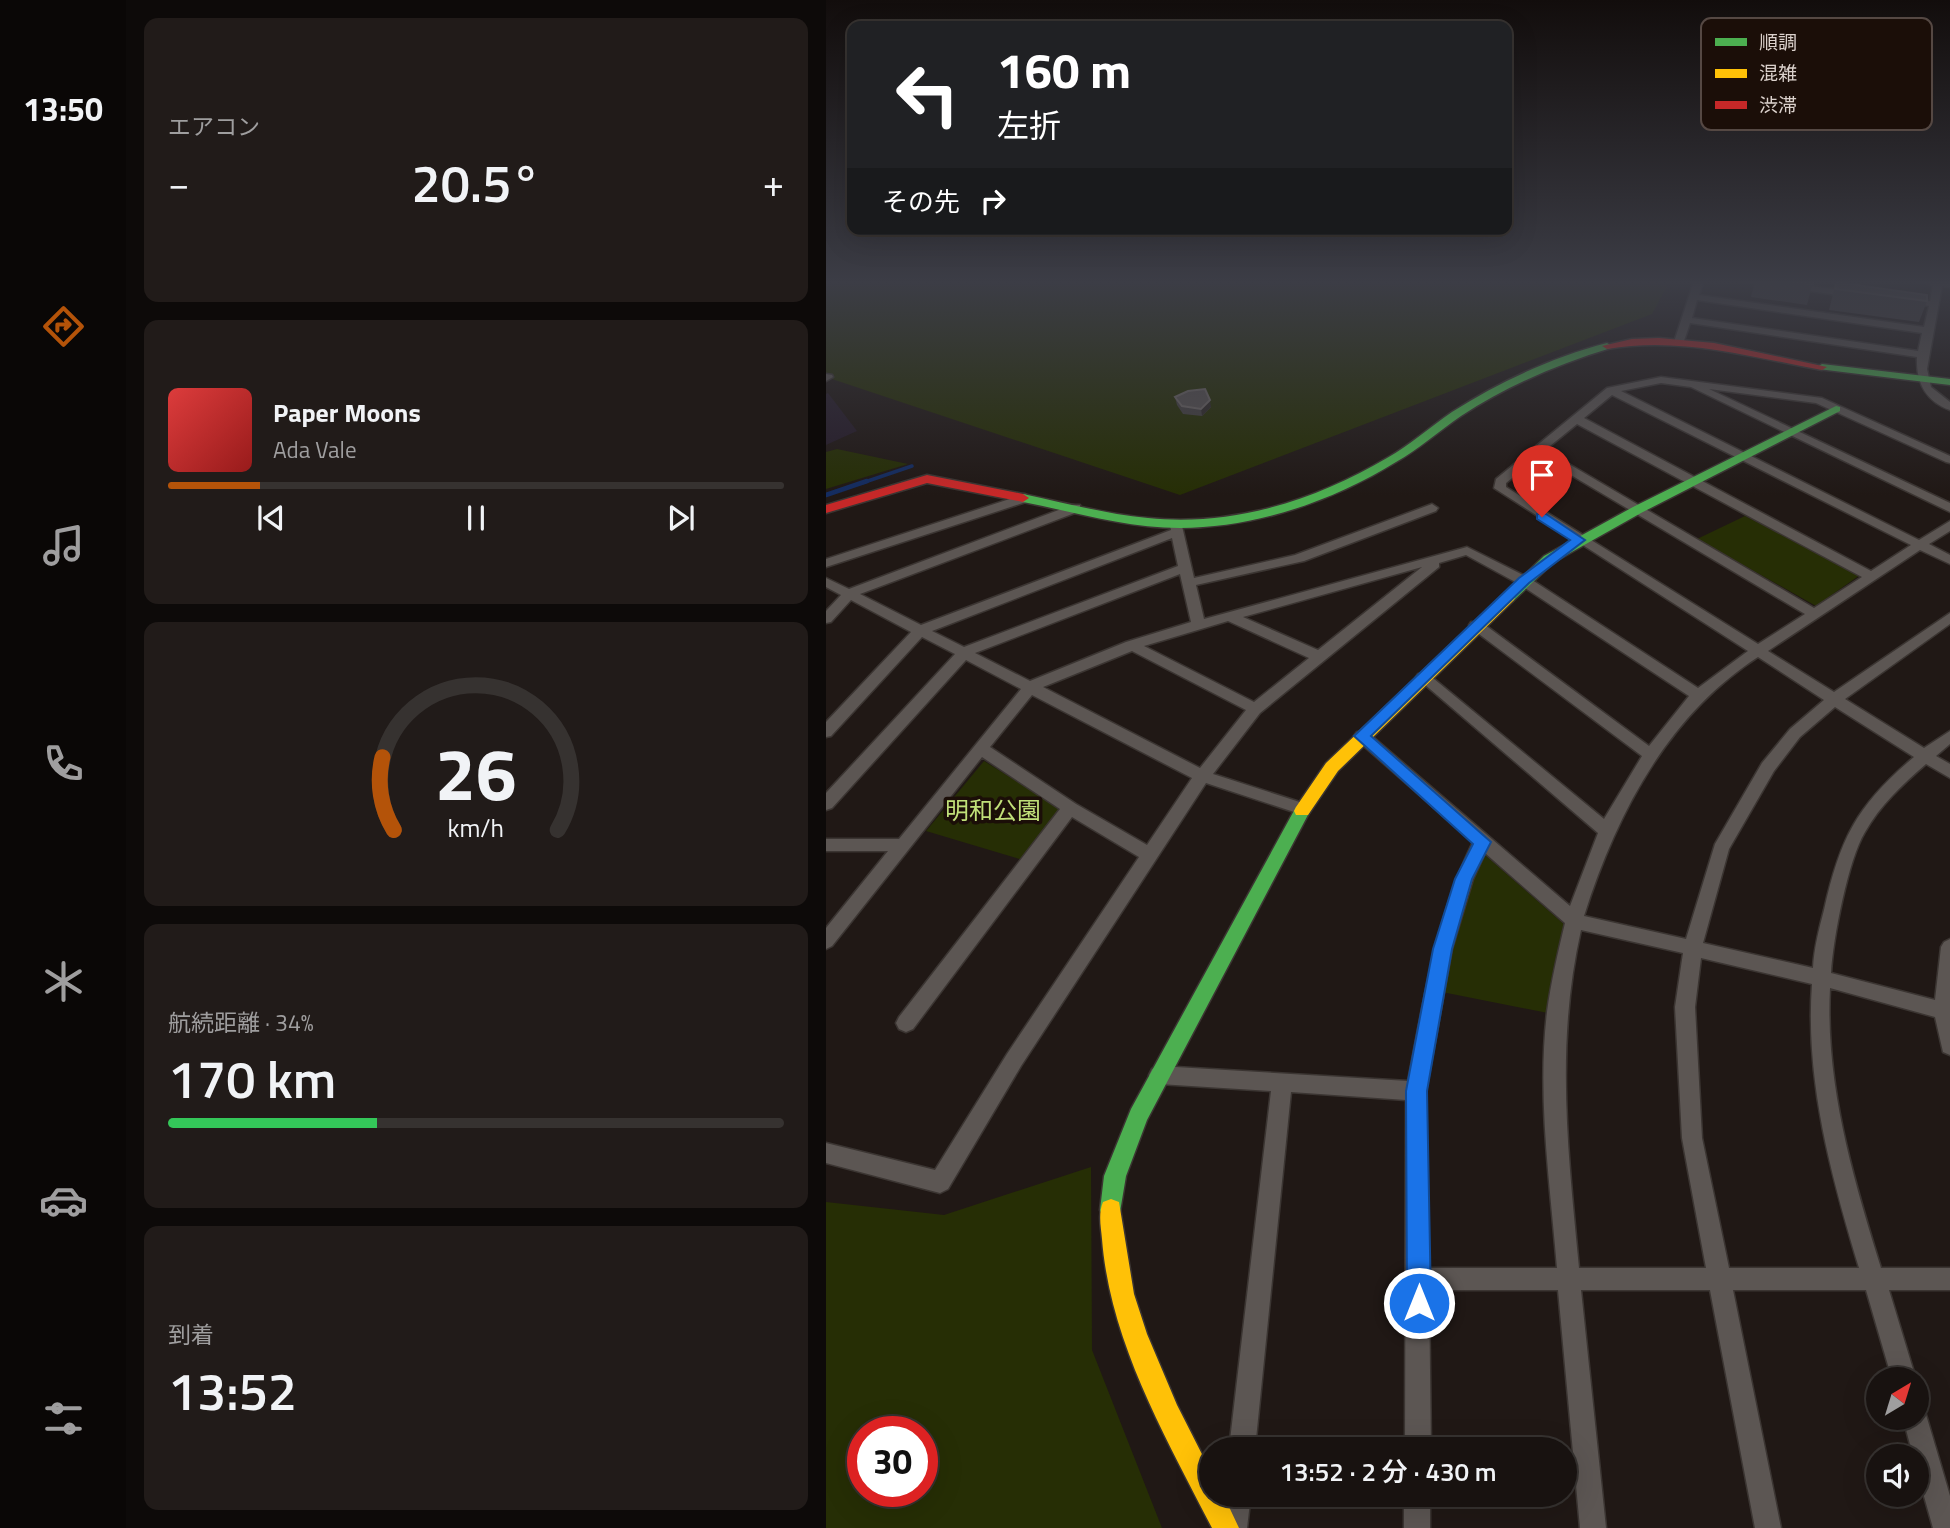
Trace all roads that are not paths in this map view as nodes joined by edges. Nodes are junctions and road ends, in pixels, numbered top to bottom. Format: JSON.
{"nodes":[{"id":1,"x":1588,"y":352,"type":"edge"},
{"id":2,"x":1743,"y":352,"type":"edge"},
{"id":3,"x":1906,"y":352,"type":"edge"},
{"id":4,"x":1924,"y":355,"type":"joint"},
{"id":5,"x":1682,"y":381,"type":"junction"},
{"id":6,"x":1923,"y":381,"type":"junction"},
{"id":7,"x":1950,"y":382,"type":"edge"},
{"id":8,"x":1611,"y":390,"type":"junction"},
{"id":9,"x":1950,"y":407,"type":"edge"},
{"id":10,"x":1836,"y":409,"type":"junction"},
{"id":11,"x":1575,"y":418,"type":"junction"},
{"id":12,"x":1789,"y":432,"type":"junction"},
{"id":13,"x":1537,"y":450,"type":"junction"},
{"id":14,"x":1742,"y":454,"type":"junction"},
{"id":15,"x":1950,"y":460,"type":"edge"},
{"id":16,"x":1691,"y":482,"type":"junction"},
{"id":17,"x":1025,"y":498,"type":"junction"},
{"id":18,"x":1076,"y":508,"type":"junction"},
{"id":19,"x":1432,"y":508,"type":"dead end"},
{"id":20,"x":1950,"y":508,"type":"edge"},
{"id":21,"x":826,"y":509,"type":"edge"},
{"id":22,"x":1637,"y":510,"type":"junction"},
{"id":23,"x":1950,"y":525,"type":"edge"},
{"id":24,"x":1176,"y":529,"type":"junction"},
{"id":25,"x":1579,"y":540,"type":"junction"},
{"id":26,"x":1920,"y":545,"type":"junction"},
{"id":27,"x":1441,"y":558,"type":"junction"},
{"id":28,"x":1950,"y":560,"type":"edge"},
{"id":29,"x":826,"y":563,"type":"edge"},
{"id":30,"x":1187,"y":575,"type":"junction"},
{"id":31,"x":1870,"y":576,"type":"junction"},
{"id":32,"x":1524,"y":580,"type":"junction"},
{"id":33,"x":826,"y":582,"type":"edge"},
{"id":34,"x":850,"y":593,"type":"junction"},
{"id":35,"x":1815,"y":614,"type":"junction"},
{"id":36,"x":1232,"y":617,"type":"junction"},
{"id":37,"x":1950,"y":617,"type":"edge"},
{"id":38,"x":826,"y":618,"type":"edge"},
{"id":39,"x":1198,"y":624,"type":"junction"},
{"id":40,"x":1476,"y":625,"type":"junction"},
{"id":41,"x":921,"y":630,"type":"junction"},
{"id":42,"x":1130,"y":645,"type":"junction"},
{"id":43,"x":965,"y":652,"type":"junction"},
{"id":44,"x":1758,"y":652,"type":"junction"},
{"id":45,"x":1318,"y":656,"type":"junction"},
{"id":46,"x":1423,"y":677,"type":"junction"},
{"id":47,"x":1030,"y":687,"type":"junction"},
{"id":48,"x":1698,"y":695,"type":"junction"},
{"id":49,"x":1836,"y":698,"type":"junction"},
{"id":50,"x":1255,"y":709,"type":"junction"},
{"id":51,"x":826,"y":732,"type":"edge"},
{"id":52,"x":1362,"y":736,"type":"junction"},
{"id":53,"x":1950,"y":736,"type":"edge"},
{"id":54,"x":981,"y":749,"type":"junction"},
{"id":55,"x":1650,"y":754,"type":"junction"},
{"id":56,"x":1924,"y":757,"type":"junction"},
{"id":57,"x":1950,"y":772,"type":"edge"},
{"id":58,"x":1202,"y":776,"type":"junction"},
{"id":59,"x":826,"y":804,"type":"edge"},
{"id":60,"x":1070,"y":808,"type":"junction"},
{"id":61,"x":1303,"y":809,"type":"junction"},
{"id":62,"x":1606,"y":831,"type":"junction"},
{"id":63,"x":1482,"y":842,"type":"junction"},
{"id":64,"x":826,"y":845,"type":"edge"},
{"id":65,"x":905,"y":845,"type":"junction"},
{"id":66,"x":1150,"y":855,"type":"junction"},
{"id":67,"x":1575,"y":921,"type":"junction"},
{"id":68,"x":827,"y":938,"type":"edge"},
{"id":69,"x":1693,"y":946,"type":"junction"},
{"id":70,"x":1950,"y":947,"type":"edge"},
{"id":71,"x":1818,"y":976,"type":"junction"},
{"id":72,"x":1943,"y":1011,"type":"junction"},
{"id":73,"x":905,"y":1023,"type":"dead end"},
{"id":74,"x":1950,"y":1046,"type":"edge"},
{"id":75,"x":1159,"y":1075,"type":"junction"},
{"id":76,"x":1282,"y":1084,"type":"junction"},
{"id":77,"x":1416,"y":1091,"type":"junction"},
{"id":78,"x":826,"y":1153,"type":"edge"},
{"id":79,"x":1419,"y":1279,"type":"junction"},
{"id":80,"x":1569,"y":1279,"type":"junction"},
{"id":81,"x":1950,"y":1279,"type":"edge"},
{"id":82,"x":1718,"y":1280,"type":"junction"},
{"id":83,"x":1877,"y":1281,"type":"junction"},
{"id":84,"x":1901,"y":1367,"type":"edge"},
{"id":85,"x":1918,"y":1430,"type":"edge"},
{"id":86,"x":1243,"y":1437,"type":"edge"},
{"id":87,"x":1418,"y":1437,"type":"edge"},
{"id":88,"x":1236,"y":1507,"type":"edge"},
{"id":89,"x":1417,"y":1507,"type":"edge"},
{"id":90,"x":1226,"y":1528,"type":"edge"},
{"id":91,"x":1234,"y":1528,"type":"edge"},
{"id":92,"x":1417,"y":1528,"type":"edge"},
{"id":93,"x":1593,"y":1528,"type":"edge"},
{"id":94,"x":1768,"y":1528,"type":"edge"},
{"id":95,"x":1946,"y":1528,"type":"edge"}],
"edges":[{"from":1,"to":24,"type":"street"},
{"from":2,"to":6,"type":"street"},
{"from":3,"to":4,"type":"street"},
{"from":4,"to":6,"type":"street"},
{"from":5,"to":8,"type":"street"},
{"from":5,"to":10,"type":"street"},
{"from":5,"to":12,"type":"street"},
{"from":6,"to":7,"type":"street"},
{"from":6,"to":9,"type":"street"},
{"from":8,"to":11,"type":"street"},
{"from":8,"to":14,"type":"street"},
{"from":10,"to":12,"type":"street"},
{"from":10,"to":15,"type":"street"},
{"from":11,"to":13,"type":"street"},
{"from":11,"to":16,"type":"street"},
{"from":12,"to":14,"type":"street"},
{"from":12,"to":20,"type":"street"},
{"from":13,"to":22,"type":"street"},
{"from":13,"to":25,"type":"street"},
{"from":14,"to":16,"type":"street"},
{"from":14,"to":26,"type":"street"},
{"from":16,"to":22,"type":"street"},
{"from":16,"to":31,"type":"street"},
{"from":17,"to":18,"type":"street"},
{"from":17,"to":21,"type":"street"},
{"from":17,"to":29,"type":"street"},
{"from":18,"to":24,"type":"street"},
{"from":18,"to":34,"type":"street"},
{"from":19,"to":30,"type":"street"},
{"from":22,"to":25,"type":"street"},
{"from":22,"to":35,"type":"street"},
{"from":23,"to":26,"type":"street"},
{"from":24,"to":30,"type":"street"},
{"from":24,"to":41,"type":"street"},
{"from":25,"to":32,"type":"street"},
{"from":25,"to":44,"type":"street"},
{"from":26,"to":28,"type":"street"},
{"from":26,"to":31,"type":"street"},
{"from":27,"to":32,"type":"street"},
{"from":27,"to":36,"type":"street"},
{"from":27,"to":45,"type":"street"},
{"from":30,"to":39,"type":"street"},
{"from":30,"to":43,"type":"street"},
{"from":31,"to":35,"type":"street"},
{"from":32,"to":40,"type":"street"},
{"from":32,"to":48,"type":"street"},
{"from":33,"to":34,"type":"street"},
{"from":34,"to":38,"type":"street"},
{"from":34,"to":41,"type":"street"},
{"from":35,"to":44,"type":"street"},
{"from":36,"to":39,"type":"street"},
{"from":36,"to":45,"type":"street"},
{"from":37,"to":49,"type":"street"},
{"from":39,"to":42,"type":"street"},
{"from":40,"to":46,"type":"street"},
{"from":40,"to":55,"type":"street"},
{"from":41,"to":43,"type":"street"},
{"from":41,"to":51,"type":"street"},
{"from":42,"to":47,"type":"street"},
{"from":42,"to":50,"type":"street"},
{"from":43,"to":47,"type":"street"},
{"from":43,"to":59,"type":"street"},
{"from":44,"to":48,"type":"street"},
{"from":44,"to":49,"type":"street"},
{"from":45,"to":50,"type":"street"},
{"from":46,"to":52,"type":"street"},
{"from":46,"to":62,"type":"street"},
{"from":47,"to":54,"type":"street"},
{"from":47,"to":58,"type":"street"},
{"from":48,"to":55,"type":"street"},
{"from":49,"to":56,"type":"street"},
{"from":49,"to":69,"type":"street"},
{"from":50,"to":58,"type":"street"},
{"from":52,"to":61,"type":"street"},
{"from":52,"to":63,"type":"street"},
{"from":53,"to":56,"type":"street"},
{"from":54,"to":60,"type":"street"},
{"from":54,"to":65,"type":"street"},
{"from":55,"to":62,"type":"street"},
{"from":56,"to":57,"type":"street"},
{"from":56,"to":71,"type":"street"},
{"from":58,"to":61,"type":"street"},
{"from":58,"to":66,"type":"street"},
{"from":60,"to":66,"type":"street"},
{"from":60,"to":73,"type":"street"},
{"from":61,"to":75,"type":"street"},
{"from":62,"to":67,"type":"street"},
{"from":63,"to":67,"type":"street"},
{"from":63,"to":77,"type":"street"},
{"from":64,"to":65,"type":"street"},
{"from":65,"to":68,"type":"street"},
{"from":66,"to":78,"type":"street"},
{"from":67,"to":69,"type":"street"},
{"from":67,"to":80,"type":"street"},
{"from":69,"to":71,"type":"street"},
{"from":69,"to":82,"type":"street"},
{"from":70,"to":72,"type":"street"},
{"from":71,"to":72,"type":"street"},
{"from":71,"to":83,"type":"street"},
{"from":72,"to":74,"type":"street"},
{"from":75,"to":76,"type":"street"},
{"from":75,"to":90,"type":"street"},
{"from":76,"to":77,"type":"street"},
{"from":76,"to":86,"type":"street"},
{"from":77,"to":79,"type":"street"},
{"from":79,"to":80,"type":"street"},
{"from":79,"to":87,"type":"street"},
{"from":80,"to":82,"type":"street"},
{"from":80,"to":93,"type":"street"},
{"from":81,"to":83,"type":"street"},
{"from":82,"to":83,"type":"street"},
{"from":82,"to":94,"type":"street"},
{"from":83,"to":84,"type":"street"},
{"from":85,"to":95,"type":"street"},
{"from":88,"to":91,"type":"street"},
{"from":89,"to":92,"type":"street"}]}
